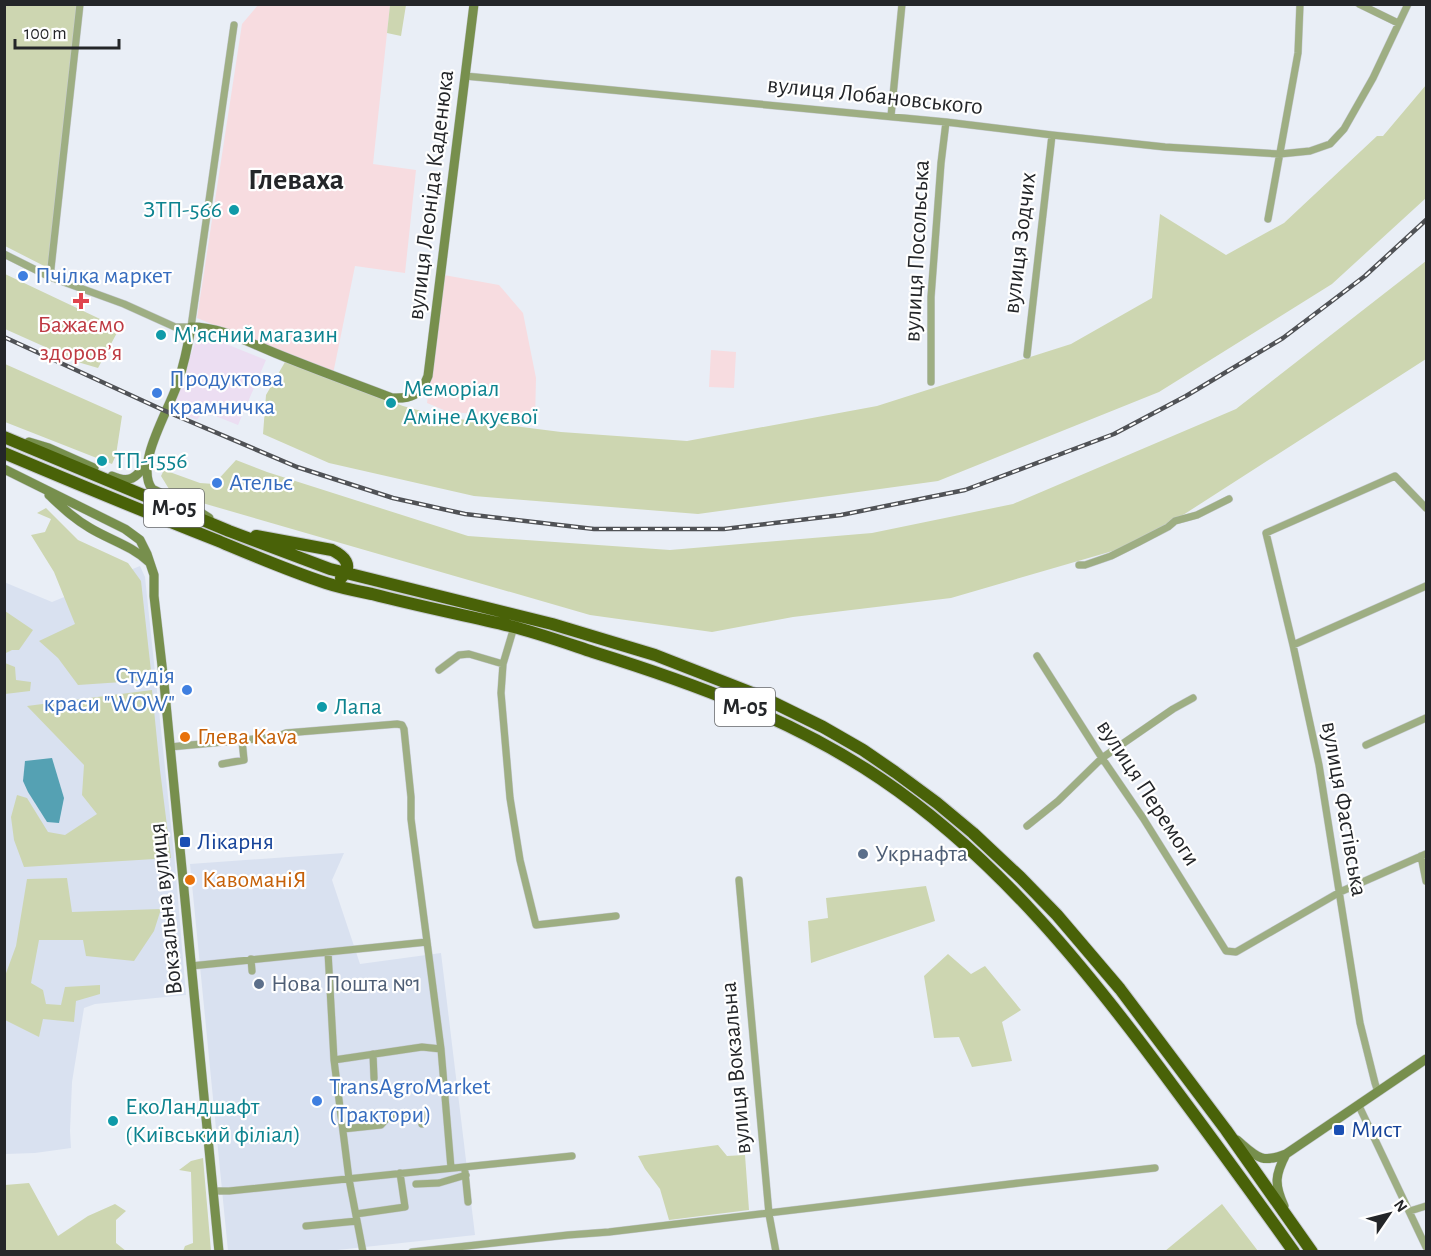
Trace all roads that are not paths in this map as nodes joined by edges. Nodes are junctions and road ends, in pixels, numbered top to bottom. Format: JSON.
{"nodes":[{"id":1,"x":80,"y":4,"type":"edge"},
{"id":2,"x":474,"y":4,"type":"edge"},
{"id":3,"x":902,"y":4,"type":"edge"},
{"id":4,"x":1300,"y":4,"type":"edge"},
{"id":5,"x":1359,"y":4,"type":"edge"},
{"id":6,"x":1408,"y":4,"type":"edge"},
{"id":7,"x":1398,"y":23,"type":"junction"},
{"id":8,"x":234,"y":25,"type":"dead end"},
{"id":9,"x":465,"y":76,"type":"junction"},
{"id":10,"x":891,"y":116,"type":"junction"},
{"id":11,"x":946,"y":122,"type":"junction"},
{"id":12,"x":1052,"y":135,"type":"junction"},
{"id":13,"x":1280,"y":154,"type":"junction"},
{"id":14,"x":1268,"y":219,"type":"dead end"},
{"id":15,"x":4,"y":254,"type":"edge"},
{"id":16,"x":50,"y":277,"type":"junction"},
{"id":17,"x":191,"y":327,"type":"junction"},
{"id":18,"x":1027,"y":355,"type":"dead end"},
{"id":19,"x":931,"y":382,"type":"dead end"},
{"id":20,"x":4,"y":436,"type":"edge"},
{"id":21,"x":4,"y":453,"type":"edge"},
{"id":22,"x":148,"y":461,"type":"junction"},
{"id":23,"x":4,"y":469,"type":"edge"},
{"id":24,"x":43,"y":489,"type":"junction"},
{"id":25,"x":1229,"y":499,"type":"dead end"},
{"id":26,"x":1426,"y":508,"type":"edge"},
{"id":27,"x":100,"y":517,"type":"junction"},
{"id":28,"x":91,"y":529,"type":"junction"},
{"id":29,"x":229,"y":531,"type":"junction"},
{"id":30,"x":133,"y":534,"type":"junction"},
{"id":31,"x":126,"y":546,"type":"junction"},
{"id":32,"x":150,"y":564,"type":"junction"},
{"id":33,"x":1080,"y":565,"type":"dead end"},
{"id":34,"x":345,"y":573,"type":"junction"},
{"id":35,"x":329,"y":584,"type":"junction"},
{"id":36,"x":1426,"y":586,"type":"edge"},
{"id":37,"x":514,"y":627,"type":"junction"},
{"id":38,"x":1293,"y":645,"type":"junction"},
{"id":39,"x":1037,"y":656,"type":"dead end"},
{"id":40,"x":503,"y":664,"type":"junction"},
{"id":41,"x":440,"y":670,"type":"dead end"},
{"id":42,"x":1193,"y":698,"type":"dead end"},
{"id":43,"x":1426,"y":718,"type":"edge"},
{"id":44,"x":242,"y":740,"type":"junction"},
{"id":45,"x":1366,"y":745,"type":"dead end"},
{"id":46,"x":170,"y":747,"type":"junction"},
{"id":47,"x":1102,"y":758,"type":"junction"},
{"id":48,"x":222,"y":764,"type":"dead end"},
{"id":49,"x":1027,"y":826,"type":"dead end"},
{"id":50,"x":1424,"y":855,"type":"edge"},
{"id":51,"x":739,"y":880,"type":"dead end"},
{"id":52,"x":1426,"y":881,"type":"edge"},
{"id":53,"x":1340,"y":892,"type":"junction"},
{"id":54,"x":616,"y":916,"type":"dead end"},
{"id":55,"x":427,"y":942,"type":"junction"},
{"id":56,"x":328,"y":952,"type":"junction"},
{"id":57,"x":251,"y":959,"type":"junction"},
{"id":58,"x":191,"y":966,"type":"junction"},
{"id":59,"x":252,"y":971,"type":"dead end"},
{"id":60,"x":441,"y":1049,"type":"junction"},
{"id":61,"x":373,"y":1054,"type":"junction"},
{"id":62,"x":1426,"y":1059,"type":"edge"},
{"id":63,"x":334,"y":1060,"type":"junction"},
{"id":64,"x":374,"y":1078,"type":"dead end"},
{"id":65,"x":1378,"y":1092,"type":"junction"},
{"id":66,"x":1359,"y":1106,"type":"junction"},
{"id":67,"x":422,"y":1124,"type":"dead end"},
{"id":68,"x":343,"y":1129,"type":"junction"},
{"id":69,"x":1226,"y":1130,"type":"junction"},
{"id":70,"x":1287,"y":1154,"type":"junction"},
{"id":71,"x":572,"y":1156,"type":"dead end"},
{"id":72,"x":465,"y":1167,"type":"junction"},
{"id":73,"x":451,"y":1168,"type":"junction"},
{"id":74,"x":1155,"y":1168,"type":"dead end"},
{"id":75,"x":400,"y":1173,"type":"junction"},
{"id":76,"x":466,"y":1175,"type":"junction"},
{"id":77,"x":349,"y":1179,"type":"junction"},
{"id":78,"x":416,"y":1184,"type":"dead end"},
{"id":79,"x":213,"y":1191,"type":"junction"},
{"id":80,"x":468,"y":1202,"type":"dead end"},
{"id":81,"x":1426,"y":1206,"type":"edge"},
{"id":82,"x":1410,"y":1211,"type":"junction"},
{"id":83,"x":769,"y":1214,"type":"junction"},
{"id":84,"x":356,"y":1218,"type":"junction"},
{"id":85,"x":1291,"y":1224,"type":"junction"},
{"id":86,"x":306,"y":1226,"type":"dead end"},
{"id":87,"x":1426,"y":1247,"type":"edge"},
{"id":88,"x":219,"y":1251,"type":"edge"},
{"id":89,"x":363,"y":1251,"type":"edge"},
{"id":90,"x":412,"y":1251,"type":"edge"},
{"id":91,"x":776,"y":1251,"type":"edge"},
{"id":92,"x":1294,"y":1251,"type":"edge"},
{"id":93,"x":1312,"y":1251,"type":"edge"}],
"edges":[{"from":1,"to":16,"type":"street"},
{"from":2,"to":9,"type":"street","name":"вулиця Леоніда Каденюка"},
{"from":3,"to":10,"type":"street"},
{"from":4,"to":13,"type":"street"},
{"from":5,"to":7,"type":"street"},
{"from":6,"to":7,"type":"street","name":"вулиця Лобановського"},
{"from":7,"to":13,"type":"street","name":"вулиця Лобановського"},
{"from":8,"to":17,"type":"street"},
{"from":9,"to":10,"type":"street","name":"вулиця Лобановського"},
{"from":9,"to":17,"type":"street","name":"вулиця Леоніда Каденюка"},
{"from":10,"to":11,"type":"street","name":"вулиця Лобановського"},
{"from":11,"to":12,"type":"street","name":"вулиця Лобановського"},
{"from":11,"to":19,"type":"street","name":"вулиця Посольська"},
{"from":12,"to":13,"type":"street","name":"вулиця Лобановського"},
{"from":12,"to":18,"type":"street","name":"вулиця Зодчих"},
{"from":13,"to":14,"type":"street"},
{"from":15,"to":16,"type":"street"},
{"from":16,"to":17,"type":"street"},
{"from":17,"to":22,"type":"street"},
{"from":20,"to":22,"type":"street"},
{"from":20,"to":29,"type":"highway","number":"М-05"},
{"from":21,"to":35,"type":"highway","number":"М-05"},
{"from":22,"to":29,"type":"street"},
{"from":23,"to":24,"type":"street"},
{"from":24,"to":27,"type":"street"},
{"from":24,"to":28,"type":"street"},
{"from":25,"to":33,"type":"street"},
{"from":26,"to":38,"type":"street","name":"вулиця Фастівська"},
{"from":27,"to":28,"type":"street"},
{"from":27,"to":30,"type":"street"},
{"from":28,"to":31,"type":"street"},
{"from":29,"to":34,"type":"highway","number":"М-05"},
{"from":29,"to":34,"type":"highway"},
{"from":30,"to":31,"type":"street"},
{"from":30,"to":32,"type":"street","name":"Вокзальна вулиця"},
{"from":31,"to":32,"type":"street"},
{"from":32,"to":46,"type":"street","name":"Вокзальна вулиця"},
{"from":34,"to":35,"type":"highway"},
{"from":34,"to":69,"type":"highway","number":"М-05"},
{"from":35,"to":37,"type":"highway","number":"М-05"},
{"from":36,"to":38,"type":"street"},
{"from":37,"to":40,"type":"street"},
{"from":37,"to":92,"type":"highway","number":"М-05"},
{"from":38,"to":53,"type":"street","name":"вулиця Фастівська"},
{"from":39,"to":47,"type":"street","name":"вулиця Перемоги"},
{"from":40,"to":41,"type":"street"},
{"from":40,"to":54,"type":"street"},
{"from":42,"to":47,"type":"street"},
{"from":43,"to":45,"type":"street"},
{"from":44,"to":46,"type":"street"},
{"from":44,"to":48,"type":"street"},
{"from":44,"to":55,"type":"street"},
{"from":46,"to":58,"type":"street","name":"Вокзальна вулиця"},
{"from":47,"to":49,"type":"street"},
{"from":47,"to":53,"type":"street","name":"вулиця Перемоги"},
{"from":50,"to":52,"type":"street"},
{"from":50,"to":53,"type":"street"},
{"from":51,"to":83,"type":"street","name":"вулиця Вокзальна"},
{"from":53,"to":65,"type":"street","name":"вулиця Фастівська"},
{"from":55,"to":56,"type":"street"},
{"from":55,"to":60,"type":"street"},
{"from":56,"to":57,"type":"street"},
{"from":56,"to":63,"type":"street"},
{"from":57,"to":58,"type":"street"},
{"from":57,"to":59,"type":"street"},
{"from":58,"to":79,"type":"street","name":"Вокзальна вулиця"},
{"from":60,"to":61,"type":"street"},
{"from":60,"to":73,"type":"street"},
{"from":61,"to":63,"type":"street"},
{"from":61,"to":64,"type":"street"},
{"from":62,"to":65,"type":"street"},
{"from":63,"to":68,"type":"street"},
{"from":65,"to":66,"type":"street"},
{"from":66,"to":70,"type":"street"},
{"from":66,"to":82,"type":"street"},
{"from":67,"to":68,"type":"street"},
{"from":68,"to":77,"type":"street"},
{"from":69,"to":70,"type":"street"},
{"from":69,"to":85,"type":"highway","number":"М-05"},
{"from":70,"to":85,"type":"street"},
{"from":71,"to":72,"type":"street"},
{"from":72,"to":73,"type":"street"},
{"from":72,"to":76,"type":"street"},
{"from":73,"to":75,"type":"street"},
{"from":74,"to":83,"type":"street"},
{"from":75,"to":77,"type":"street"},
{"from":75,"to":84,"type":"street"},
{"from":76,"to":78,"type":"street"},
{"from":76,"to":80,"type":"street"},
{"from":77,"to":79,"type":"street"},
{"from":77,"to":84,"type":"street"},
{"from":79,"to":88,"type":"street","name":"Вокзальна вулиця"},
{"from":81,"to":82,"type":"street"},
{"from":82,"to":87,"type":"street"},
{"from":83,"to":90,"type":"street"},
{"from":83,"to":91,"type":"street","name":"вулиця Вокзальна"},
{"from":84,"to":86,"type":"street"},
{"from":84,"to":89,"type":"street"},
{"from":85,"to":93,"type":"highway","number":"М-05"}]}
